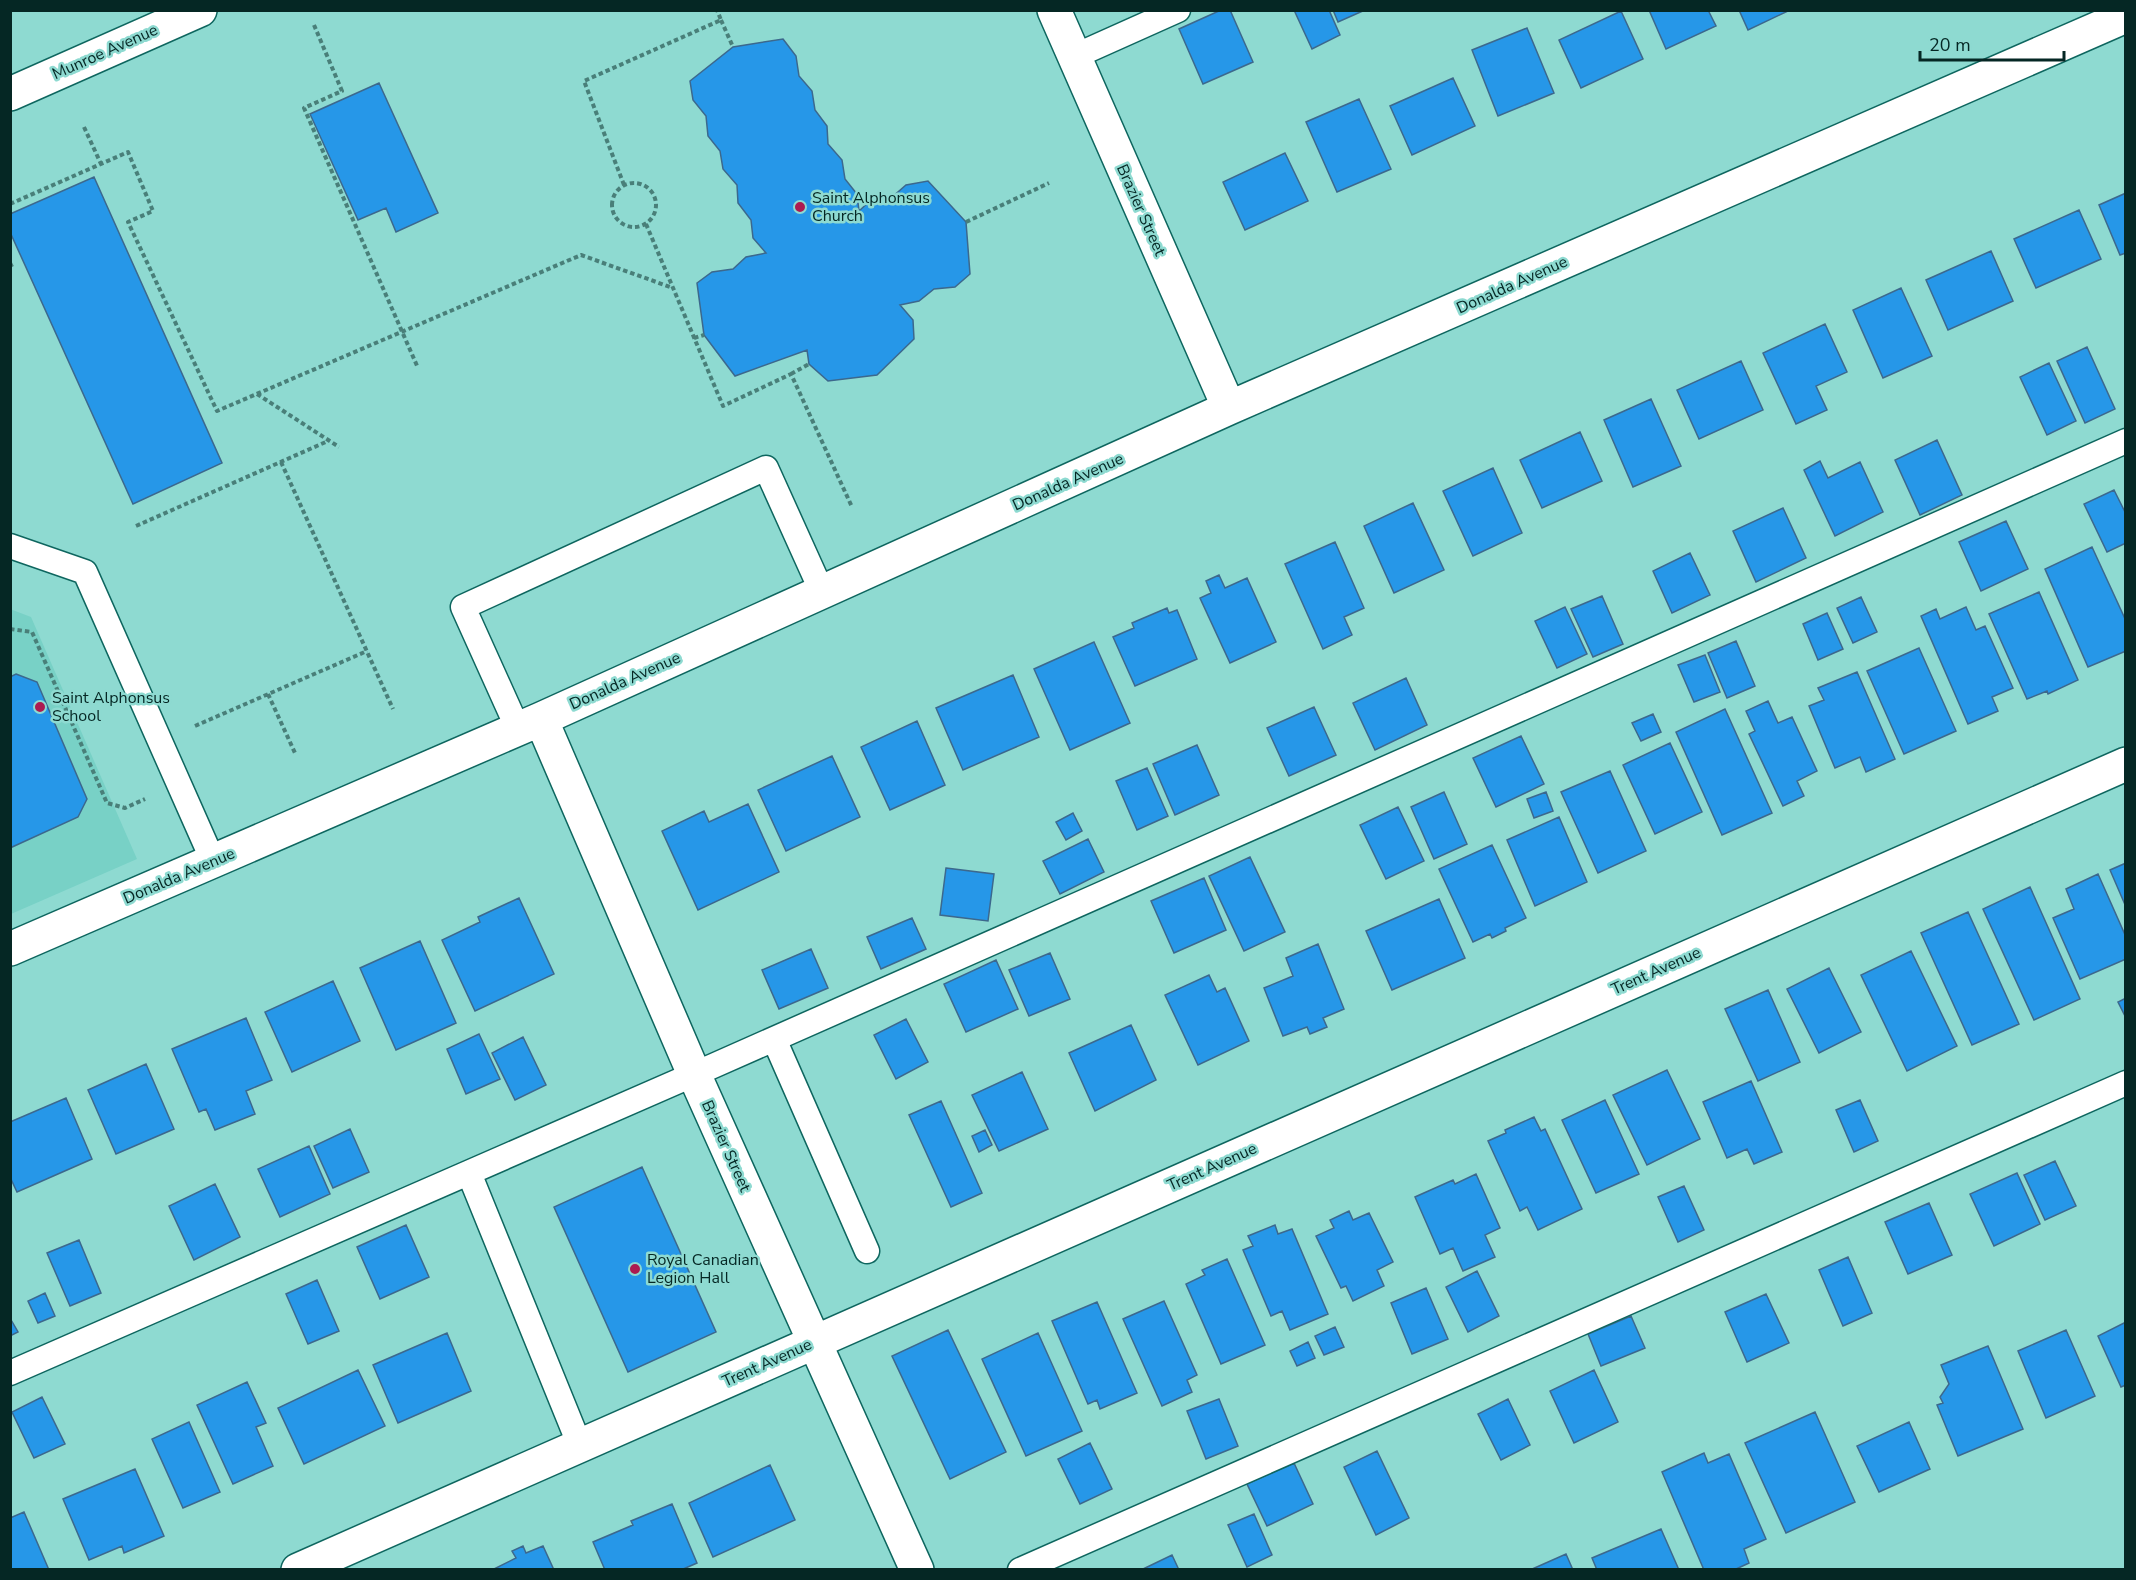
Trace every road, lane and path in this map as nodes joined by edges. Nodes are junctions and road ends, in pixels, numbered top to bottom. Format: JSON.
{"nodes":[{"id":1,"x":200,"y":10,"type":"edge"},
{"id":2,"x":717,"y":10,"type":"edge"},
{"id":3,"x":1054,"y":10,"type":"edge"},
{"id":4,"x":1178,"y":10,"type":"edge"},
{"id":5,"x":2126,"y":16,"type":"edge"},
{"id":6,"x":721,"y":20,"type":"junction"},
{"id":7,"x":314,"y":25,"type":"dead end"},
{"id":8,"x":733,"y":47,"type":"dead end"},
{"id":9,"x":1073,"y":57,"type":"junction"},
{"id":10,"x":10,"y":94,"type":"edge"},
{"id":11,"x":84,"y":127,"type":"dead end"},
{"id":12,"x":101,"y":164,"type":"junction"},
{"id":13,"x":1049,"y":183,"type":"dead end"},
{"id":14,"x":624,"y":185,"type":"junction"},
{"id":15,"x":10,"y":204,"type":"edge"},
{"id":16,"x":966,"y":222,"type":"dead end"},
{"id":17,"x":646,"y":224,"type":"junction"},
{"id":18,"x":673,"y":288,"type":"junction"},
{"id":19,"x":402,"y":331,"type":"junction"},
{"id":20,"x":704,"y":335,"type":"dead end"},
{"id":21,"x":694,"y":339,"type":"junction"},
{"id":22,"x":808,"y":364,"type":"dead end"},
{"id":23,"x":418,"y":368,"type":"dead end"},
{"id":24,"x":792,"y":374,"type":"junction"},
{"id":25,"x":257,"y":394,"type":"junction"},
{"id":26,"x":1229,"y":408,"type":"junction"},
{"id":27,"x":328,"y":441,"type":"junction"},
{"id":28,"x":2126,"y":441,"type":"edge"},
{"id":29,"x":339,"y":447,"type":"dead end"},
{"id":30,"x":281,"y":462,"type":"junction"},
{"id":31,"x":852,"y":507,"type":"dead end"},
{"id":32,"x":136,"y":526,"type":"dead end"},
{"id":33,"x":10,"y":546,"type":"edge"},
{"id":34,"x":822,"y":592,"type":"junction"},
{"id":35,"x":10,"y":629,"type":"edge"},
{"id":36,"x":367,"y":651,"type":"junction"},
{"id":37,"x":268,"y":694,"type":"junction"},
{"id":38,"x":393,"y":709,"type":"dead end"},
{"id":39,"x":530,"y":724,"type":"junction"},
{"id":40,"x":161,"y":741,"type":"junction"},
{"id":41,"x":295,"y":753,"type":"dead end"},
{"id":42,"x":2126,"y":764,"type":"edge"},
{"id":43,"x":187,"y":800,"type":"junction"},
{"id":44,"x":213,"y":861,"type":"junction"},
{"id":45,"x":10,"y":949,"type":"edge"},
{"id":46,"x":774,"y":1039,"type":"junction"},
{"id":47,"x":694,"y":1074,"type":"junction"},
{"id":48,"x":2126,"y":1083,"type":"edge"},
{"id":49,"x":469,"y":1173,"type":"junction"},
{"id":50,"x":867,"y":1251,"type":"dead end"},
{"id":51,"x":814,"y":1342,"type":"junction"},
{"id":52,"x":10,"y":1373,"type":"edge"},
{"id":53,"x":580,"y":1446,"type":"junction"},
{"id":54,"x":298,"y":1569,"type":"edge"},
{"id":55,"x":917,"y":1569,"type":"edge"},
{"id":56,"x":1020,"y":1569,"type":"edge"}],
"edges":[{"from":1,"to":10,"type":"street","name":"Munroe Avenue"},
{"from":2,"to":6,"type":"path"},
{"from":3,"to":9,"type":"street","name":"Brazier Street"},
{"from":4,"to":9,"type":"lane"},
{"from":5,"to":26,"type":"street","name":"Donalda Avenue"},
{"from":6,"to":8,"type":"path"},
{"from":6,"to":14,"type":"path"},
{"from":7,"to":19,"type":"path"},
{"from":9,"to":26,"type":"street","name":"Brazier Street"},
{"from":11,"to":12,"type":"path"},
{"from":12,"to":15,"type":"path"},
{"from":12,"to":25,"type":"path"},
{"from":13,"to":16,"type":"path"},
{"from":14,"to":17,"type":"path"},
{"from":14,"to":17,"type":"path"},
{"from":17,"to":18,"type":"path"},
{"from":18,"to":19,"type":"path"},
{"from":18,"to":21,"type":"path"},
{"from":19,"to":23,"type":"path"},
{"from":19,"to":25,"type":"path"},
{"from":20,"to":21,"type":"path"},
{"from":21,"to":24,"type":"path"},
{"from":22,"to":24,"type":"path"},
{"from":24,"to":31,"type":"path"},
{"from":25,"to":27,"type":"path"},
{"from":26,"to":34,"type":"street","name":"Donalda Avenue"},
{"from":27,"to":29,"type":"path"},
{"from":27,"to":30,"type":"path"},
{"from":28,"to":46,"type":"lane"},
{"from":30,"to":32,"type":"path"},
{"from":30,"to":36,"type":"path"},
{"from":33,"to":40,"type":"lane"},
{"from":34,"to":39,"type":"street","name":"Donalda Avenue"},
{"from":34,"to":39,"type":"lane"},
{"from":35,"to":43,"type":"path"},
{"from":36,"to":37,"type":"path"},
{"from":36,"to":38,"type":"path"},
{"from":37,"to":40,"type":"path"},
{"from":37,"to":41,"type":"path"},
{"from":39,"to":44,"type":"street","name":"Donalda Avenue"},
{"from":39,"to":47,"type":"street","name":"Brazier Street"},
{"from":40,"to":43,"type":"lane"},
{"from":42,"to":51,"type":"street","name":"Trent Avenue"},
{"from":43,"to":44,"type":"lane"},
{"from":44,"to":45,"type":"street","name":"Donalda Avenue"},
{"from":46,"to":47,"type":"lane"},
{"from":46,"to":50,"type":"lane"},
{"from":47,"to":49,"type":"lane"},
{"from":47,"to":51,"type":"street","name":"Brazier Street"},
{"from":48,"to":56,"type":"lane"},
{"from":49,"to":52,"type":"lane"},
{"from":49,"to":53,"type":"lane"},
{"from":51,"to":53,"type":"street","name":"Trent Avenue"},
{"from":51,"to":55,"type":"street","name":"Brazier Street"},
{"from":53,"to":54,"type":"street","name":"Trent Avenue"}]}
